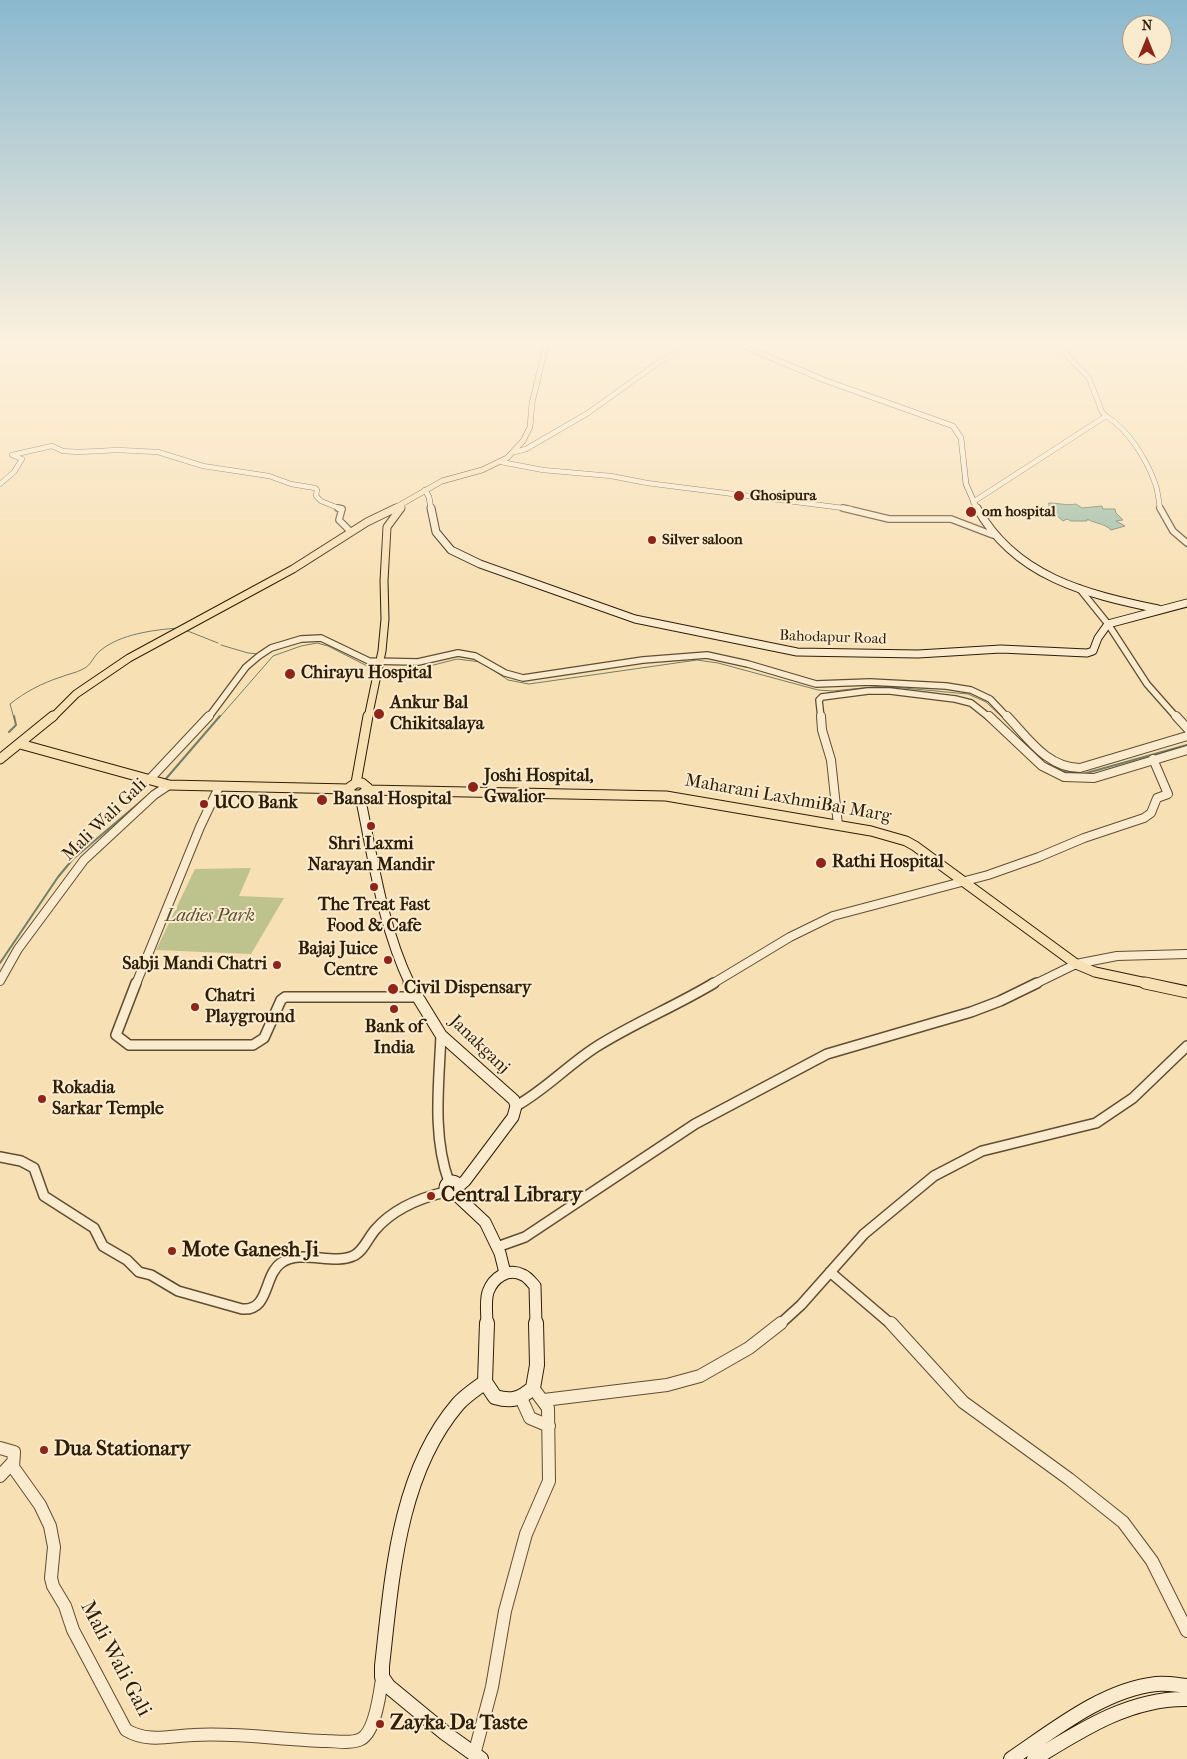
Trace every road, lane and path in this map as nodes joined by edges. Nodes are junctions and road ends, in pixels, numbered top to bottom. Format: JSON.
{"nodes":[{"id":1,"x":530,"y":427,"type":"edge"},
{"id":2,"x":564,"y":427,"type":"edge"},
{"id":3,"x":954,"y":427,"type":"edge"},
{"id":4,"x":1088,"y":427,"type":"edge"},
{"id":5,"x":1121,"y":427,"type":"edge"},
{"id":6,"x":515,"y":452,"type":"junction"},
{"id":7,"x":501,"y":462,"type":"junction"},
{"id":8,"x":0,"y":484,"type":"edge"},
{"id":9,"x":425,"y":490,"type":"junction"},
{"id":10,"x":973,"y":502,"type":"junction"},
{"id":11,"x":405,"y":503,"type":"junction"},
{"id":12,"x":351,"y":532,"type":"junction"},
{"id":13,"x":993,"y":535,"type":"junction"},
{"id":14,"x":1187,"y":542,"type":"edge"},
{"id":15,"x":1078,"y":588,"type":"junction"},
{"id":16,"x":1187,"y":602,"type":"edge"},
{"id":17,"x":1160,"y":609,"type":"junction"},
{"id":18,"x":1108,"y":624,"type":"junction"},
{"id":19,"x":184,"y":629,"type":"joint"},
{"id":20,"x":381,"y":662,"type":"junction"},
{"id":21,"x":826,"y":690,"type":"junction"},
{"id":22,"x":1187,"y":728,"type":"edge"},
{"id":23,"x":1187,"y":736,"type":"edge"},
{"id":24,"x":20,"y":744,"type":"junction"},
{"id":25,"x":1187,"y":750,"type":"edge"},
{"id":26,"x":0,"y":759,"type":"edge"},
{"id":27,"x":1153,"y":759,"type":"junction"},
{"id":28,"x":151,"y":780,"type":"junction"},
{"id":29,"x":356,"y":783,"type":"junction"},
{"id":30,"x":167,"y":784,"type":"junction"},
{"id":31,"x":219,"y":787,"type":"junction"},
{"id":32,"x":349,"y":789,"type":"junction"},
{"id":33,"x":364,"y":793,"type":"junction"},
{"id":34,"x":838,"y":824,"type":"junction"},
{"id":35,"x":965,"y":882,"type":"junction"},
{"id":36,"x":1187,"y":954,"type":"edge"},
{"id":37,"x":1076,"y":964,"type":"junction"},
{"id":38,"x":0,"y":981,"type":"edge"},
{"id":39,"x":1187,"y":992,"type":"edge"},
{"id":40,"x":416,"y":996,"type":"junction"},
{"id":41,"x":442,"y":1035,"type":"junction"},
{"id":42,"x":1187,"y":1046,"type":"edge"},
{"id":43,"x":516,"y":1106,"type":"junction"},
{"id":44,"x":0,"y":1157,"type":"edge"},
{"id":45,"x":452,"y":1188,"type":"junction"},
{"id":46,"x":497,"y":1246,"type":"junction"},
{"id":47,"x":830,"y":1272,"type":"junction"},
{"id":48,"x":505,"y":1273,"type":"junction"},
{"id":49,"x":484,"y":1382,"type":"junction"},
{"id":50,"x":533,"y":1388,"type":"junction"},
{"id":51,"x":521,"y":1398,"type":"junction"},
{"id":52,"x":544,"y":1400,"type":"junction"},
{"id":53,"x":549,"y":1426,"type":"junction"},
{"id":54,"x":0,"y":1448,"type":"edge"},
{"id":55,"x":12,"y":1463,"type":"junction"},
{"id":56,"x":0,"y":1476,"type":"edge"},
{"id":57,"x":1187,"y":1631,"type":"edge"},
{"id":58,"x":382,"y":1677,"type":"junction"},
{"id":59,"x":1187,"y":1686,"type":"edge"},
{"id":60,"x":1187,"y":1699,"type":"edge"},
{"id":61,"x":476,"y":1757,"type":"edge"},
{"id":62,"x":1011,"y":1759,"type":"edge"},
{"id":63,"x":1034,"y":1759,"type":"edge"}],
"edges":[{"from":1,"to":6,"type":"main road"},
{"from":2,"to":6,"type":"street"},
{"from":3,"to":10,"type":"main road"},
{"from":4,"to":10,"type":"street"},
{"from":5,"to":14,"type":"street"},
{"from":6,"to":7,"type":"main road"},
{"from":7,"to":9,"type":"main road"},
{"from":7,"to":13,"type":"street"},
{"from":8,"to":12,"type":"street"},
{"from":9,"to":11,"type":"main road"},
{"from":9,"to":18,"type":"main road","name":"Bahodapur Road"},
{"from":10,"to":13,"type":"main road"},
{"from":11,"to":12,"type":"main road"},
{"from":11,"to":20,"type":"main road"},
{"from":12,"to":19,"type":"main road"},
{"from":13,"to":15,"type":"main road"},
{"from":15,"to":17,"type":"main road"},
{"from":15,"to":18,"type":"street"},
{"from":16,"to":17,"type":"main road"},
{"from":17,"to":18,"type":"main road"},
{"from":18,"to":22,"type":"street"},
{"from":19,"to":24,"type":"main road"},
{"from":20,"to":21,"type":"street"},
{"from":20,"to":28,"type":"street"},
{"from":20,"to":29,"type":"main road"},
{"from":21,"to":23,"type":"street"},
{"from":21,"to":27,"type":"street"},
{"from":21,"to":34,"type":"street"},
{"from":24,"to":26,"type":"main road"},
{"from":24,"to":28,"type":"main road"},
{"from":25,"to":27,"type":"street"},
{"from":27,"to":35,"type":"street"},
{"from":28,"to":30,"type":"main road"},
{"from":29,"to":32,"type":"main road"},
{"from":29,"to":33,"type":"main road"},
{"from":30,"to":31,"type":"main road"},
{"from":30,"to":38,"type":"street","name":"Mali Wali Gali"},
{"from":31,"to":32,"type":"main road"},
{"from":31,"to":40,"type":"street"},
{"from":32,"to":33,"type":"main road"},
{"from":33,"to":34,"type":"main road","name":"Maharani LaxhmiBai Marg"},
{"from":33,"to":40,"type":"main road","name":"Janakganj"},
{"from":34,"to":35,"type":"main road","name":"Maharani LaxhmiBai Marg"},
{"from":35,"to":37,"type":"main road","name":"Maharani LaxhmiBai Marg"},
{"from":35,"to":43,"type":"street"},
{"from":36,"to":37,"type":"street"},
{"from":37,"to":39,"type":"main road","name":"Maharani LaxhmiBai Marg"},
{"from":37,"to":46,"type":"street"},
{"from":40,"to":41,"type":"main road","name":"Janakganj"},
{"from":41,"to":43,"type":"main road","name":"Janakganj"},
{"from":41,"to":45,"type":"street"},
{"from":42,"to":47,"type":"street"},
{"from":43,"to":45,"type":"main road"},
{"from":44,"to":45,"type":"street"},
{"from":45,"to":46,"type":"main road"},
{"from":46,"to":48,"type":"main road"},
{"from":47,"to":52,"type":"street"},
{"from":47,"to":57,"type":"street"},
{"from":48,"to":49,"type":"main road"},
{"from":48,"to":50,"type":"main road"},
{"from":49,"to":51,"type":"main road"},
{"from":49,"to":58,"type":"main road"},
{"from":50,"to":51,"type":"main road"},
{"from":50,"to":52,"type":"street"},
{"from":51,"to":53,"type":"street"},
{"from":52,"to":53,"type":"street"},
{"from":53,"to":61,"type":"street"},
{"from":54,"to":55,"type":"street","name":"Mali Wali Gali"},
{"from":55,"to":56,"type":"street"},
{"from":55,"to":58,"type":"street","name":"Mali Wali Gali"},
{"from":58,"to":61,"type":"main road"},
{"from":59,"to":62,"type":"main road"},
{"from":60,"to":63,"type":"main road"}]}
